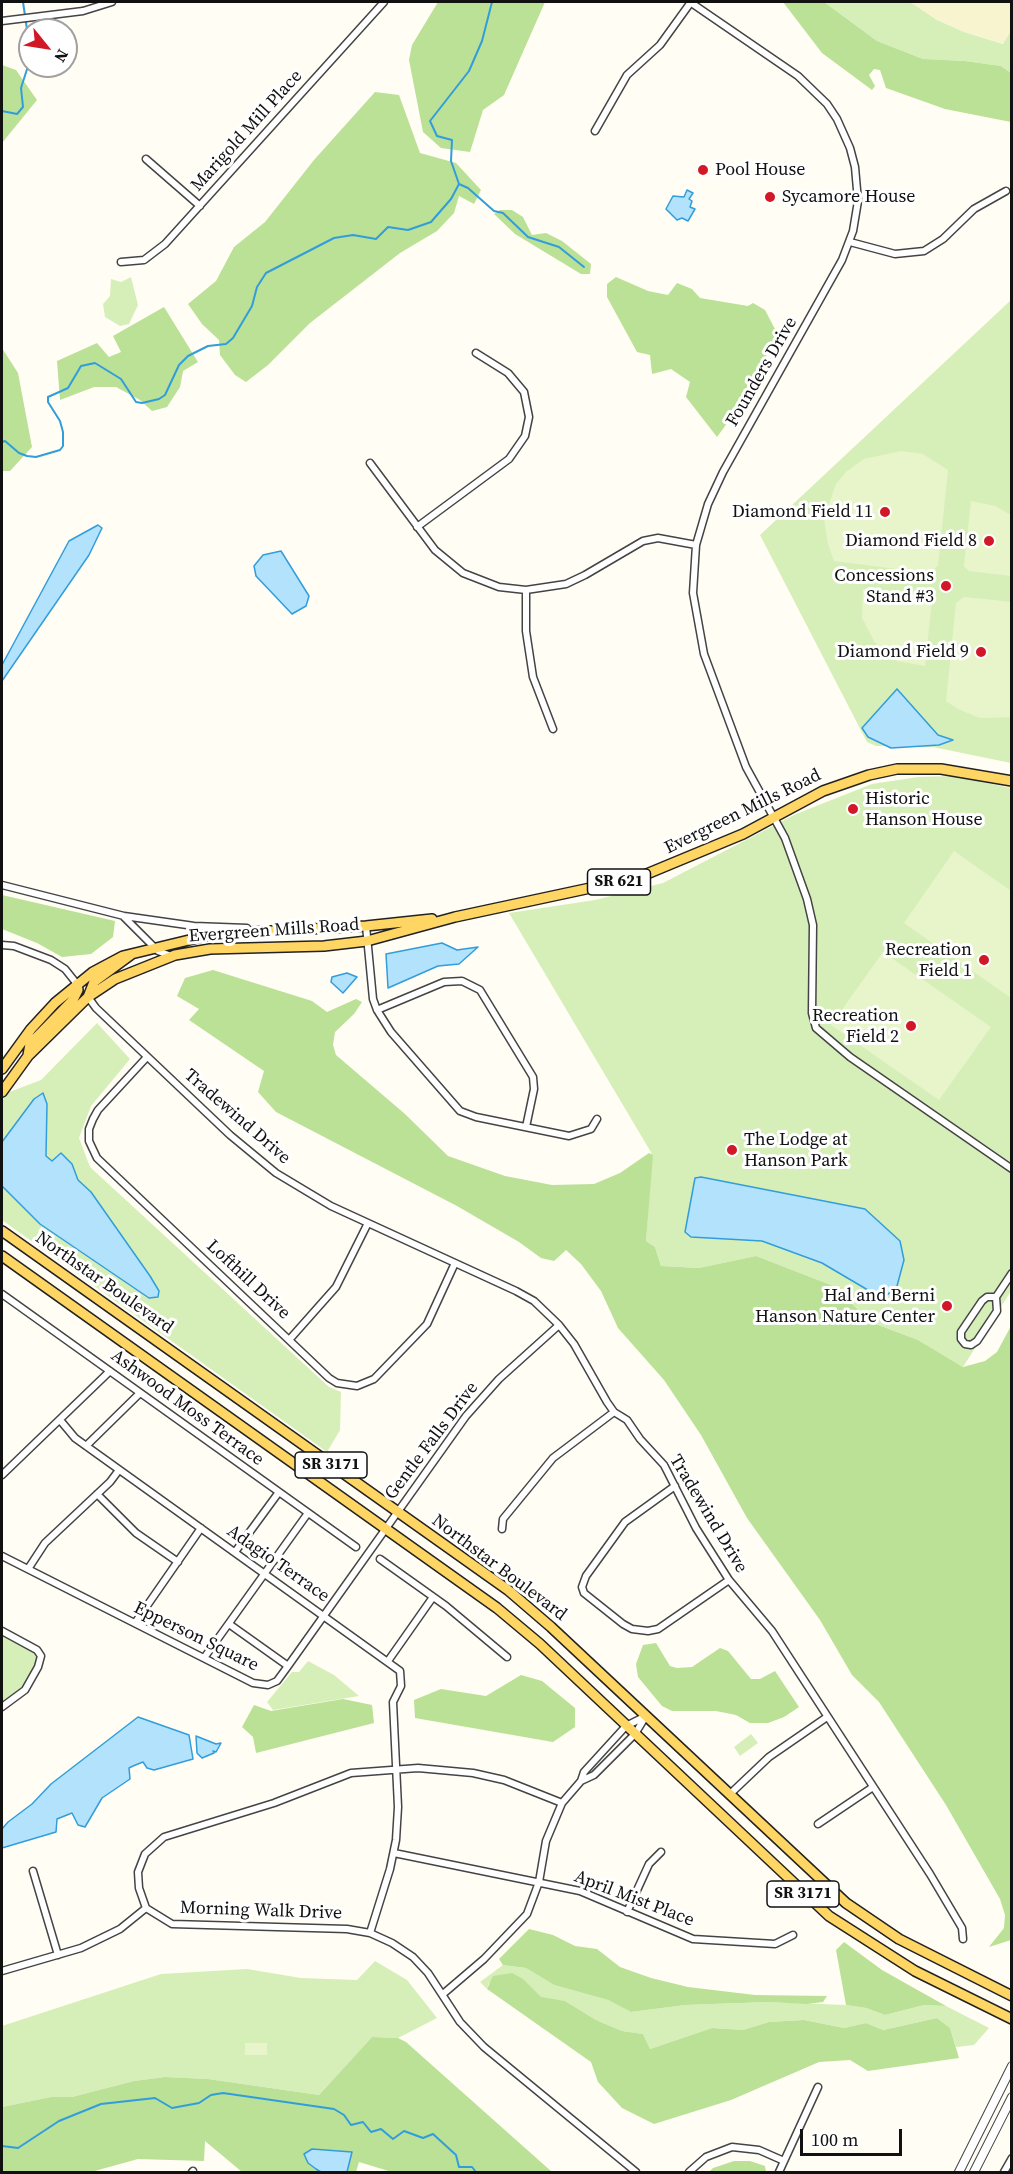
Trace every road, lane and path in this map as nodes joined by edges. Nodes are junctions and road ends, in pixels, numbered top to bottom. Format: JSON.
{"nodes":[{"id":1,"x":112,"y":2,"type":"edge"},
{"id":2,"x":384,"y":2,"type":"edge"},
{"id":3,"x":691,"y":2,"type":"edge"},
{"id":4,"x":4,"y":21,"type":"edge"},
{"id":5,"x":595,"y":131,"type":"dead end"},
{"id":6,"x":146,"y":159,"type":"dead end"},
{"id":7,"x":1006,"y":191,"type":"dead end"},
{"id":8,"x":200,"y":206,"type":"junction"},
{"id":9,"x":850,"y":242,"type":"junction"},
{"id":10,"x":121,"y":262,"type":"dead end"},
{"id":11,"x":476,"y":353,"type":"dead end"},
{"id":12,"x":370,"y":463,"type":"dead end"},
{"id":13,"x":417,"y":526,"type":"junction"},
{"id":14,"x":696,"y":544,"type":"junction"},
{"id":15,"x":526,"y":590,"type":"junction"},
{"id":16,"x":553,"y":729,"type":"dead end"},
{"id":17,"x":1011,"y":781,"type":"edge"},
{"id":18,"x":773,"y":817,"type":"junction"},
{"id":19,"x":2,"y":885,"type":"edge"},
{"id":20,"x":124,"y":916,"type":"junction"},
{"id":21,"x":455,"y":917,"type":"junction"},
{"id":22,"x":366,"y":926,"type":"junction"},
{"id":23,"x":290,"y":930,"type":"junction"},
{"id":24,"x":367,"y":941,"type":"junction"},
{"id":25,"x":2,"y":945,"type":"edge"},
{"id":26,"x":155,"y":947,"type":"junction"},
{"id":27,"x":134,"y":953,"type":"junction"},
{"id":28,"x":175,"y":955,"type":"junction"},
{"id":29,"x":77,"y":984,"type":"junction"},
{"id":30,"x":88,"y":997,"type":"junction"},
{"id":31,"x":377,"y":1010,"type":"junction"},
{"id":32,"x":28,"y":1056,"type":"junction"},
{"id":33,"x":147,"y":1057,"type":"junction"},
{"id":34,"x":2,"y":1069,"type":"edge"},
{"id":35,"x":2,"y":1092,"type":"edge"},
{"id":36,"x":597,"y":1119,"type":"dead end"},
{"id":37,"x":526,"y":1127,"type":"junction"},
{"id":38,"x":1011,"y":1170,"type":"edge"},
{"id":39,"x":368,"y":1223,"type":"junction"},
{"id":40,"x":2,"y":1231,"type":"edge"},
{"id":41,"x":2,"y":1256,"type":"edge"},
{"id":42,"x":455,"y":1263,"type":"junction"},
{"id":43,"x":1011,"y":1273,"type":"edge"},
{"id":44,"x":2,"y":1294,"type":"edge"},
{"id":45,"x":996,"y":1297,"type":"junction"},
{"id":46,"x":559,"y":1325,"type":"junction"},
{"id":47,"x":289,"y":1340,"type":"junction"},
{"id":48,"x":110,"y":1371,"type":"junction"},
{"id":49,"x":140,"y":1393,"type":"junction"},
{"id":50,"x":614,"y":1412,"type":"junction"},
{"id":51,"x":60,"y":1420,"type":"junction"},
{"id":52,"x":86,"y":1446,"type":"junction"},
{"id":53,"x":119,"y":1470,"type":"junction"},
{"id":54,"x":2,"y":1475,"type":"edge"},
{"id":55,"x":675,"y":1485,"type":"junction"},
{"id":56,"x":279,"y":1492,"type":"junction"},
{"id":57,"x":97,"y":1494,"type":"junction"},
{"id":58,"x":398,"y":1512,"type":"junction"},
{"id":59,"x":308,"y":1513,"type":"junction"},
{"id":60,"x":201,"y":1528,"type":"junction"},
{"id":61,"x":502,"y":1529,"type":"dead end"},
{"id":62,"x":385,"y":1530,"type":"junction"},
{"id":63,"x":356,"y":1547,"type":"dead end"},
{"id":64,"x":235,"y":1552,"type":"junction"},
{"id":65,"x":2,"y":1556,"type":"edge"},
{"id":66,"x":380,"y":1559,"type":"dead end"},
{"id":67,"x":178,"y":1562,"type":"junction"},
{"id":68,"x":28,"y":1569,"type":"junction"},
{"id":69,"x":264,"y":1573,"type":"junction"},
{"id":70,"x":729,"y":1580,"type":"junction"},
{"id":71,"x":433,"y":1597,"type":"junction"},
{"id":72,"x":324,"y":1615,"type":"junction"},
{"id":73,"x":135,"y":1623,"type":"junction"},
{"id":74,"x":229,"y":1624,"type":"junction"},
{"id":75,"x":2,"y":1631,"type":"edge"},
{"id":76,"x":507,"y":1657,"type":"dead end"},
{"id":77,"x":204,"y":1658,"type":"junction"},
{"id":78,"x":388,"y":1661,"type":"junction"},
{"id":79,"x":288,"y":1666,"type":"junction"},
{"id":80,"x":2,"y":1707,"type":"edge"},
{"id":81,"x":646,"y":1716,"type":"junction"},
{"id":82,"x":827,"y":1717,"type":"junction"},
{"id":83,"x":626,"y":1726,"type":"junction"},
{"id":84,"x":635,"y":1734,"type":"junction"},
{"id":85,"x":396,"y":1769,"type":"junction"},
{"id":86,"x":581,"y":1781,"type":"junction"},
{"id":87,"x":873,"y":1787,"type":"junction"},
{"id":88,"x":729,"y":1795,"type":"junction"},
{"id":89,"x":562,"y":1803,"type":"junction"},
{"id":90,"x":818,"y":1824,"type":"dead end"},
{"id":91,"x":661,"y":1852,"type":"dead end"},
{"id":92,"x":394,"y":1853,"type":"junction"},
{"id":93,"x":33,"y":1872,"type":"dead end"},
{"id":94,"x":539,"y":1882,"type":"junction"},
{"id":95,"x":146,"y":1908,"type":"junction"},
{"id":96,"x":627,"y":1912,"type":"junction"},
{"id":97,"x":370,"y":1933,"type":"junction"},
{"id":98,"x":793,"y":1935,"type":"dead end"},
{"id":99,"x":963,"y":1940,"type":"dead end"},
{"id":100,"x":57,"y":1955,"type":"junction"},
{"id":101,"x":2,"y":1971,"type":"edge"},
{"id":102,"x":443,"y":1994,"type":"junction"},
{"id":103,"x":1011,"y":1996,"type":"edge"},
{"id":104,"x":1011,"y":2019,"type":"edge"},
{"id":105,"x":1011,"y":2066,"type":"edge"},
{"id":106,"x":818,"y":2087,"type":"dead end"},
{"id":107,"x":1011,"y":2097,"type":"edge"},
{"id":108,"x":1011,"y":2158,"type":"edge"},
{"id":109,"x":784,"y":2161,"type":"junction"},
{"id":110,"x":636,"y":2172,"type":"edge"},
{"id":111,"x":689,"y":2172,"type":"edge"},
{"id":112,"x":779,"y":2172,"type":"edge"},
{"id":113,"x":959,"y":2172,"type":"edge"},
{"id":114,"x":974,"y":2172,"type":"edge"},
{"id":115,"x":1004,"y":2172,"type":"edge"}],
"edges":[{"from":1,"to":4,"type":"street"},
{"from":2,"to":8,"type":"street","name":"Marigold Mill Place"},
{"from":3,"to":5,"type":"street"},
{"from":3,"to":9,"type":"street","name":"Founders Drive"},
{"from":6,"to":8,"type":"street"},
{"from":7,"to":9,"type":"street"},
{"from":8,"to":10,"type":"street","name":"Marigold Mill Place"},
{"from":9,"to":14,"type":"street","name":"Founders Drive"},
{"from":11,"to":13,"type":"street"},
{"from":12,"to":13,"type":"street"},
{"from":13,"to":15,"type":"street"},
{"from":14,"to":15,"type":"street"},
{"from":14,"to":18,"type":"street","name":"Founders Drive"},
{"from":15,"to":16,"type":"street"},
{"from":17,"to":18,"type":"main road","name":"Evergreen Mills Road","number":"SR 621"},
{"from":18,"to":21,"type":"main road","name":"Evergreen Mills Road","number":"SR 621"},
{"from":18,"to":38,"type":"street","name":"Founders Drive"},
{"from":19,"to":20,"type":"street","number":"SR 621"},
{"from":20,"to":23,"type":"street","number":"SR 621"},
{"from":20,"to":26,"type":"street"},
{"from":21,"to":22,"type":"main road","name":"Evergreen Mills Road","number":"SR 621"},
{"from":21,"to":24,"type":"main road","name":"Evergreen Mills Road","number":"SR 621"},
{"from":22,"to":23,"type":"main road","name":"Evergreen Mills Road","number":"SR 621"},
{"from":22,"to":24,"type":"street"},
{"from":23,"to":26,"type":"main road","name":"Evergreen Mills Road"},
{"from":24,"to":28,"type":"main road","name":"Evergreen Mills Road","number":"SR 621"},
{"from":24,"to":31,"type":"street"},
{"from":25,"to":29,"type":"street"},
{"from":26,"to":27,"type":"main road","name":"Evergreen Mills Road"},
{"from":26,"to":28,"type":"street"},
{"from":27,"to":29,"type":"main road","name":"Evergreen Mills Road"},
{"from":27,"to":30,"type":"main road"},
{"from":28,"to":30,"type":"main road","name":"Evergreen Mills Road"},
{"from":29,"to":32,"type":"main road"},
{"from":29,"to":34,"type":"main road","name":"Evergreen Mills Road"},
{"from":30,"to":32,"type":"main road","name":"Evergreen Mills Road"},
{"from":30,"to":33,"type":"street","name":"Tradewind Drive"},
{"from":31,"to":37,"type":"street"},
{"from":31,"to":37,"type":"street"},
{"from":32,"to":35,"type":"main road","name":"Evergreen Mills Road"},
{"from":33,"to":39,"type":"street","name":"Tradewind Drive"},
{"from":33,"to":47,"type":"street","name":"Lofthill Drive"},
{"from":36,"to":37,"type":"street"},
{"from":39,"to":42,"type":"street","name":"Tradewind Drive"},
{"from":39,"to":47,"type":"street"},
{"from":40,"to":58,"type":"main road","name":"Northstar Boulevard","number":"SR 3171"},
{"from":41,"to":62,"type":"main road","name":"Northstar Boulevard","number":"SR 3171"},
{"from":42,"to":46,"type":"street","name":"Tradewind Drive"},
{"from":42,"to":47,"type":"street","name":"Lofthill Drive"},
{"from":43,"to":45,"type":"street"},
{"from":44,"to":48,"type":"street","name":"Ashwood Moss Terrace"},
{"from":45,"to":45,"type":"street"},
{"from":46,"to":50,"type":"street","name":"Tradewind Drive"},
{"from":46,"to":58,"type":"street","name":"Gentle Falls Drive"},
{"from":48,"to":49,"type":"street","name":"Ashwood Moss Terrace"},
{"from":48,"to":51,"type":"street"},
{"from":49,"to":52,"type":"street"},
{"from":49,"to":56,"type":"street","name":"Ashwood Moss Terrace"},
{"from":50,"to":55,"type":"street","name":"Tradewind Drive"},
{"from":50,"to":61,"type":"street"},
{"from":51,"to":52,"type":"street","name":"Adagio Terrace"},
{"from":51,"to":54,"type":"street"},
{"from":52,"to":53,"type":"street","name":"Adagio Terrace"},
{"from":53,"to":57,"type":"street"},
{"from":53,"to":60,"type":"street","name":"Adagio Terrace"},
{"from":55,"to":70,"type":"street","name":"Tradewind Drive"},
{"from":55,"to":70,"type":"street"},
{"from":56,"to":59,"type":"street","name":"Ashwood Moss Terrace"},
{"from":56,"to":64,"type":"street"},
{"from":57,"to":67,"type":"street"},
{"from":57,"to":68,"type":"street"},
{"from":58,"to":62,"type":"street","name":"Gentle Falls Drive"},
{"from":58,"to":81,"type":"main road","name":"Northstar Boulevard","number":"SR 3171"},
{"from":59,"to":63,"type":"street","name":"Ashwood Moss Terrace"},
{"from":59,"to":69,"type":"street"},
{"from":60,"to":64,"type":"street","name":"Adagio Terrace"},
{"from":60,"to":67,"type":"street"},
{"from":62,"to":72,"type":"street","name":"Epperson Square"},
{"from":62,"to":83,"type":"main road","name":"Northstar Boulevard","number":"SR 3171"},
{"from":64,"to":69,"type":"street","name":"Adagio Terrace"},
{"from":65,"to":68,"type":"street","name":"Epperson Square"},
{"from":66,"to":71,"type":"street"},
{"from":67,"to":73,"type":"street"},
{"from":68,"to":73,"type":"street","name":"Epperson Square"},
{"from":69,"to":72,"type":"street","name":"Adagio Terrace"},
{"from":69,"to":74,"type":"street"},
{"from":70,"to":82,"type":"street","name":"Tradewind Drive"},
{"from":71,"to":76,"type":"street"},
{"from":71,"to":78,"type":"street"},
{"from":72,"to":78,"type":"street","name":"Adagio Terrace"},
{"from":72,"to":79,"type":"street","name":"Epperson Square"},
{"from":73,"to":77,"type":"street","name":"Epperson Square"},
{"from":74,"to":77,"type":"street"},
{"from":74,"to":79,"type":"street"},
{"from":75,"to":80,"type":"street"},
{"from":77,"to":79,"type":"street","name":"Epperson Square"},
{"from":78,"to":85,"type":"street","name":"Adagio Terrace"},
{"from":81,"to":83,"type":"street"},
{"from":81,"to":84,"type":"street"},
{"from":81,"to":88,"type":"main road","name":"Northstar Boulevard","number":"SR 3171"},
{"from":82,"to":87,"type":"street","name":"Tradewind Drive"},
{"from":82,"to":88,"type":"street"},
{"from":83,"to":84,"type":"main road","name":"Northstar Boulevard","number":"SR 3171"},
{"from":83,"to":86,"type":"street"},
{"from":84,"to":86,"type":"street"},
{"from":84,"to":104,"type":"main road","name":"Northstar Boulevard","number":"SR 3171"},
{"from":85,"to":89,"type":"street"},
{"from":85,"to":92,"type":"street"},
{"from":85,"to":95,"type":"street"},
{"from":86,"to":89,"type":"street"},
{"from":87,"to":90,"type":"street"},
{"from":87,"to":99,"type":"street","name":"Tradewind Drive"},
{"from":88,"to":103,"type":"main road","name":"Northstar Boulevard","number":"SR 3171"},
{"from":89,"to":94,"type":"street"},
{"from":91,"to":96,"type":"street"},
{"from":92,"to":94,"type":"street","name":"April Mist Place"},
{"from":92,"to":97,"type":"street"},
{"from":93,"to":100,"type":"street"},
{"from":94,"to":96,"type":"street","name":"April Mist Place"},
{"from":94,"to":102,"type":"street"},
{"from":95,"to":97,"type":"street","name":"Morning Walk Drive"},
{"from":95,"to":100,"type":"street"},
{"from":96,"to":98,"type":"street","name":"April Mist Place"},
{"from":97,"to":102,"type":"street","name":"Morning Walk Drive"},
{"from":100,"to":101,"type":"street"},
{"from":102,"to":110,"type":"street","name":"Morning Walk Drive"},
{"from":105,"to":113,"type":"street"},
{"from":106,"to":109,"type":"street"},
{"from":107,"to":114,"type":"street"},
{"from":108,"to":115,"type":"street"},
{"from":109,"to":111,"type":"street"},
{"from":109,"to":112,"type":"street"}]}
